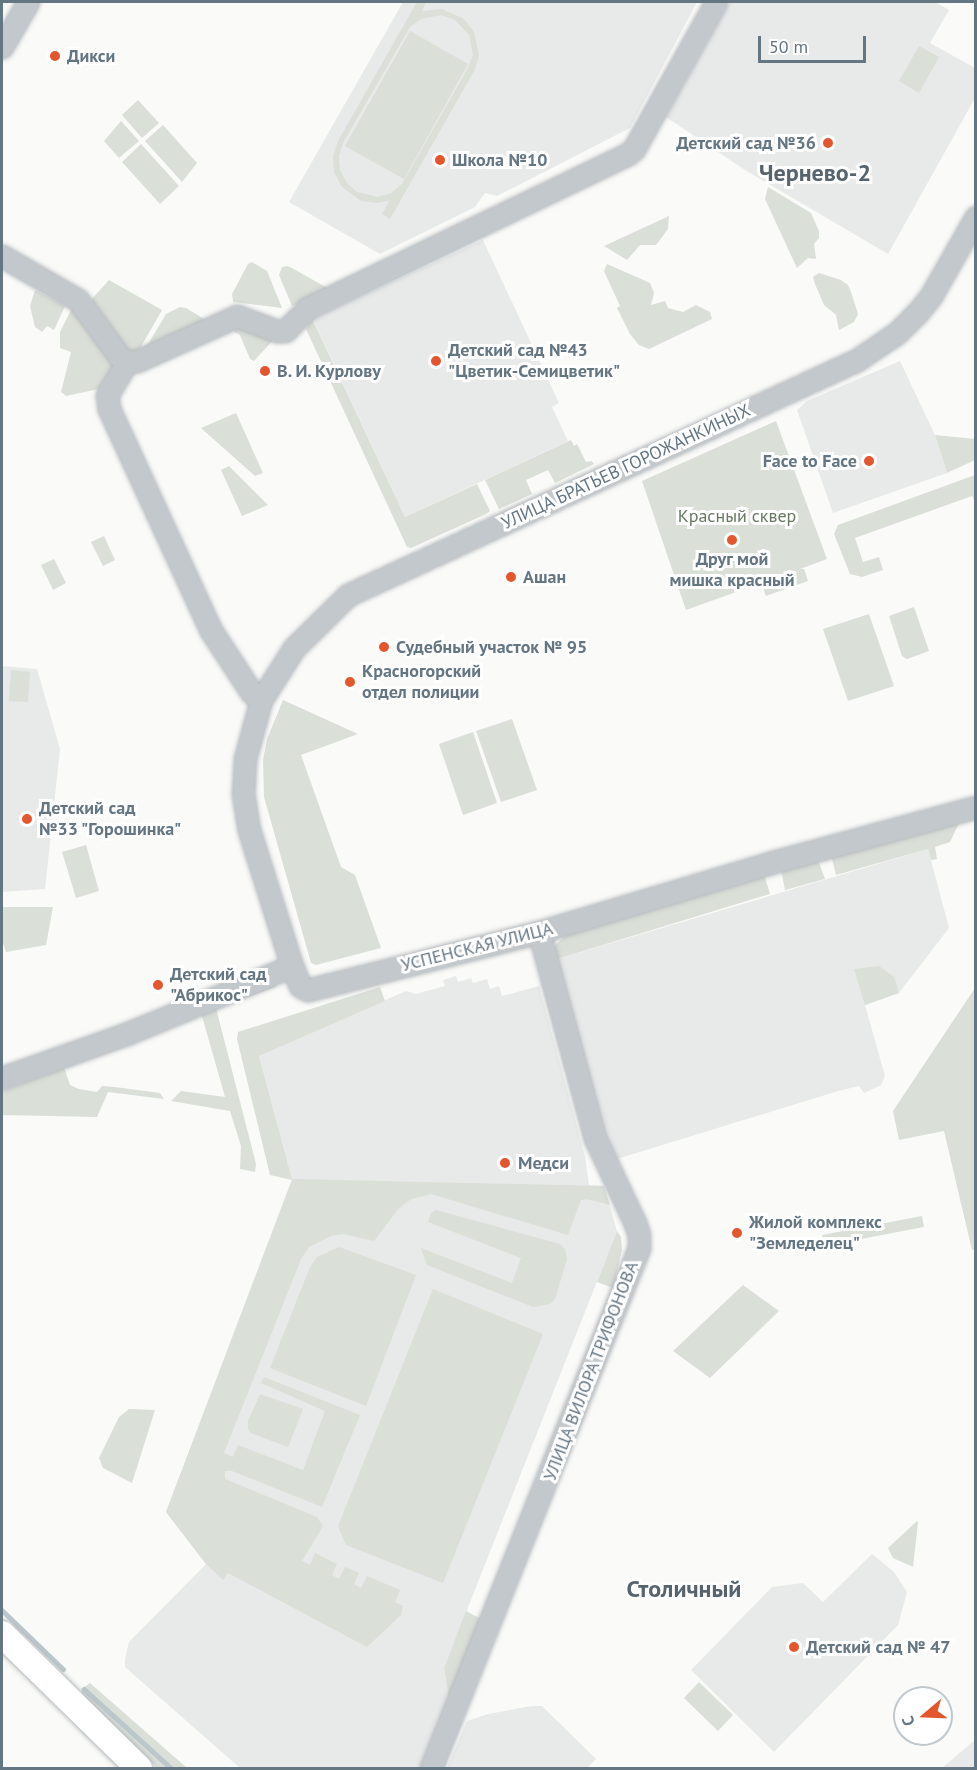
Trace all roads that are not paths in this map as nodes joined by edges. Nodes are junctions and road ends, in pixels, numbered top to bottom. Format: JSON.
{"nodes":[{"id":1,"x":28,"y":2,"type":"edge"},
{"id":2,"x":716,"y":2,"type":"edge"},
{"id":3,"x":2,"y":47,"type":"edge"},
{"id":4,"x":975,"y":217,"type":"edge"},
{"id":5,"x":2,"y":256,"type":"edge"},
{"id":6,"x":127,"y":362,"type":"junction"},
{"id":7,"x":261,"y":700,"type":"junction"},
{"id":8,"x":975,"y":807,"type":"edge"},
{"id":9,"x":539,"y":932,"type":"junction"},
{"id":10,"x":292,"y":966,"type":"junction"},
{"id":11,"x":2,"y":1078,"type":"edge"},
{"id":12,"x":2,"y":1634,"type":"edge"},
{"id":13,"x":2,"y":1655,"type":"edge"},
{"id":14,"x":116,"y":1768,"type":"edge"},
{"id":15,"x":140,"y":1768,"type":"edge"},
{"id":16,"x":431,"y":1768,"type":"edge"}],
"edges":[{"from":1,"to":3,"type":"street"},
{"from":2,"to":6,"type":"street"},
{"from":4,"to":7,"type":"street","name":"УЛИЦА БРАТЬЕВ ГОРОЖАНКИНЫХ"},
{"from":5,"to":6,"type":"street"},
{"from":6,"to":7,"type":"street"},
{"from":7,"to":10,"type":"street","name":"УЛИЦА БРАТЬЕВ ГОРОЖАНКИНЫХ"},
{"from":8,"to":9,"type":"street","name":"УСПЕНСКАЯ УЛИЦА"},
{"from":9,"to":10,"type":"street","name":"УСПЕНСКАЯ УЛИЦА"},
{"from":9,"to":16,"type":"street","name":"УЛИЦА ВИЛОРА ТРИФОНОВА"},
{"from":10,"to":11,"type":"street"},
{"from":12,"to":15,"type":"main road"},
{"from":13,"to":14,"type":"main road"}]}
